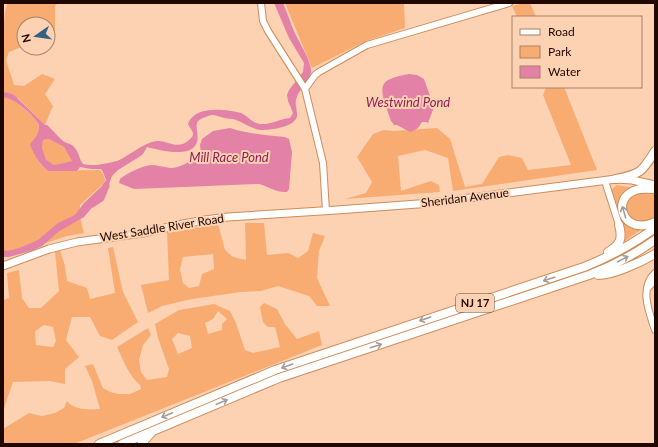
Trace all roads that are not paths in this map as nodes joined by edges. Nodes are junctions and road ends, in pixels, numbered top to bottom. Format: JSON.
{"nodes":[{"id":1,"x":261,"y":3,"type":"edge"},
{"id":2,"x":509,"y":3,"type":"edge"},
{"id":3,"x":304,"y":88,"type":"junction"},
{"id":4,"x":655,"y":151,"type":"edge"},
{"id":5,"x":616,"y":179,"type":"junction"},
{"id":6,"x":605,"y":180,"type":"junction"},
{"id":7,"x":655,"y":185,"type":"edge"},
{"id":8,"x":655,"y":189,"type":"edge"},
{"id":9,"x":326,"y":211,"type":"junction"},
{"id":10,"x":655,"y":222,"type":"edge"},
{"id":11,"x":619,"y":225,"type":"joint"},
{"id":12,"x":655,"y":228,"type":"edge"},
{"id":13,"x":655,"y":240,"type":"edge"},
{"id":14,"x":655,"y":254,"type":"edge"},
{"id":15,"x":3,"y":266,"type":"edge"},
{"id":16,"x":570,"y":272,"type":"junction"},
{"id":17,"x":655,"y":273,"type":"edge"},
{"id":18,"x":589,"y":275,"type":"junction"},
{"id":19,"x":655,"y":280,"type":"edge"},
{"id":20,"x":647,"y":289,"type":"junction"},
{"id":21,"x":655,"y":330,"type":"edge"},
{"id":22,"x":153,"y":431,"type":"junction"},
{"id":23,"x":142,"y":443,"type":"edge"},
{"id":24,"x":99,"y":444,"type":"edge"},
{"id":25,"x":122,"y":444,"type":"edge"}],
"edges":[{"from":1,"to":3,"type":"street"},
{"from":2,"to":3,"type":"street"},
{"from":3,"to":9,"type":"street"},
{"from":4,"to":5,"type":"highway"},
{"from":5,"to":6,"type":"main road","name":"Sheridan Avenue"},
{"from":5,"to":7,"type":"main road","name":"Sheridan Avenue"},
{"from":6,"to":8,"type":"main road","name":"Sheridan Avenue"},
{"from":6,"to":9,"type":"main road","name":"Sheridan Avenue"},
{"from":6,"to":11,"type":"street"},
{"from":10,"to":8,"type":"highway","one_way":true},
{"from":9,"to":15,"type":"main road","name":"West Saddle River Road"},
{"from":11,"to":16,"type":"highway"},
{"from":12,"to":16,"type":"highway","number":"NJ 17"},
{"from":18,"to":13,"type":"highway","number":"NJ 17","one_way":true},
{"from":14,"to":18,"type":"highway"},
{"from":16,"to":24,"type":"highway","number":"NJ 17","one_way":true},
{"from":17,"to":20,"type":"street"},
{"from":22,"to":18,"type":"highway","number":"NJ 17","one_way":true},
{"from":19,"to":20,"type":"street"},
{"from":20,"to":21,"type":"street"},
{"from":22,"to":23,"type":"highway"},
{"from":22,"to":25,"type":"highway","number":"NJ 17"}]}
